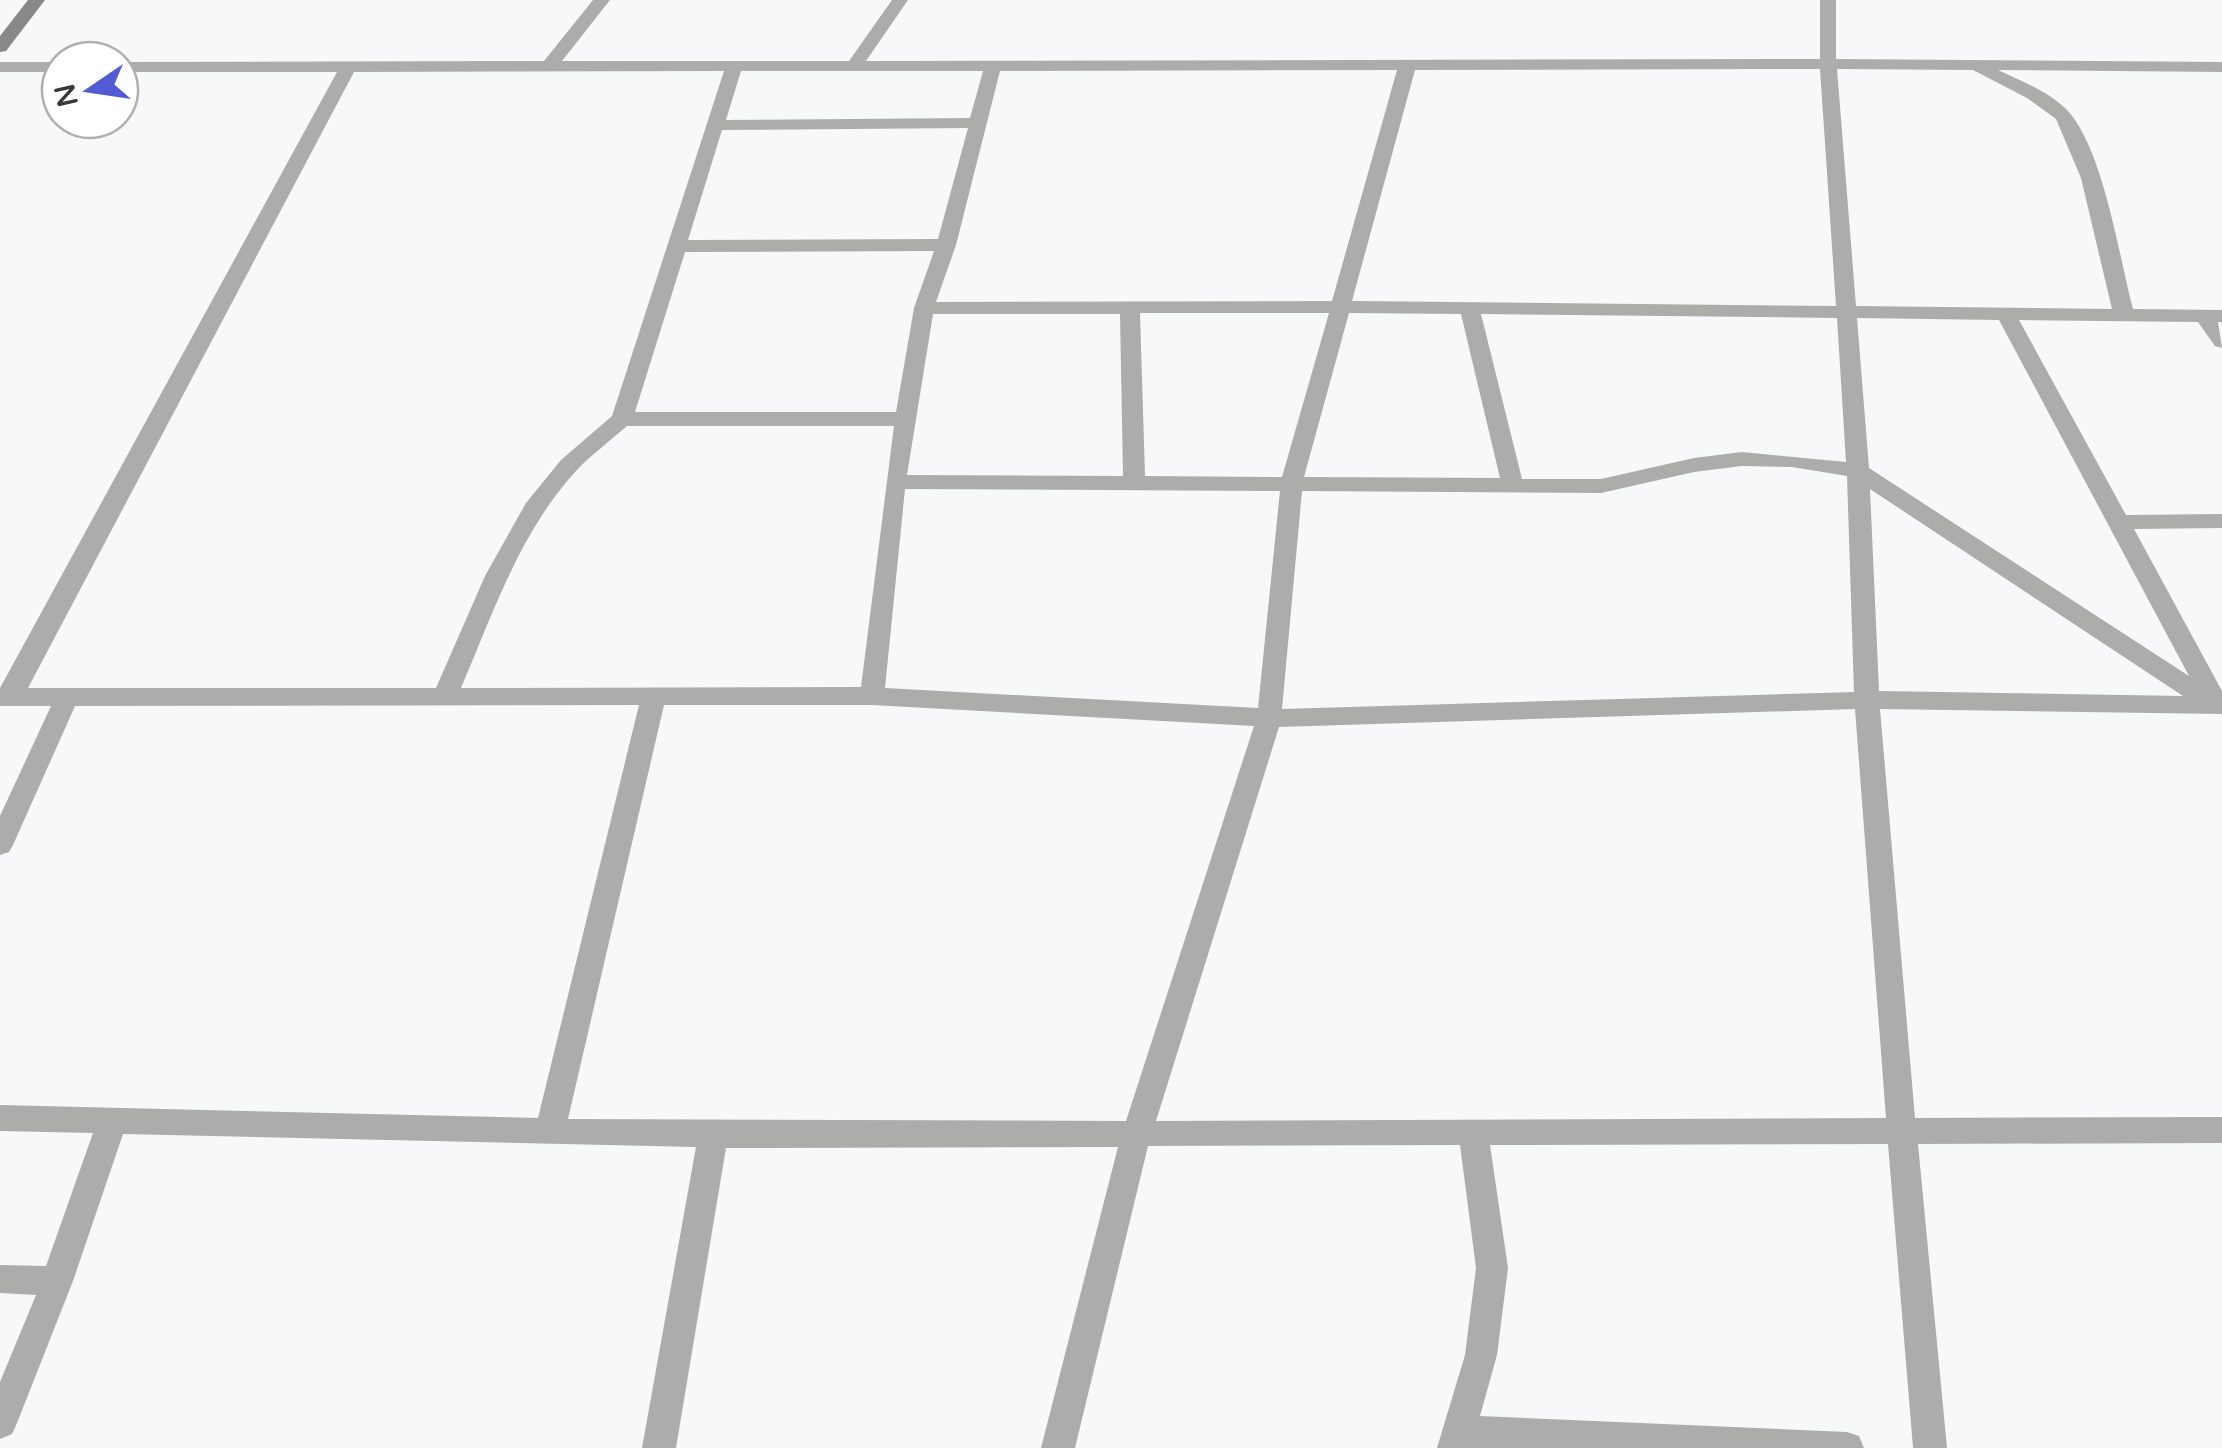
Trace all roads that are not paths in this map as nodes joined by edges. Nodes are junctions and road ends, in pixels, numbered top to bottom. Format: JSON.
{"nodes":[{"id":1,"x":37,"y":0,"type":"edge"},
{"id":2,"x":602,"y":0,"type":"edge"},
{"id":3,"x":900,"y":0,"type":"edge"},
{"id":4,"x":1828,"y":0,"type":"edge"},
{"id":5,"x":0,"y":46,"type":"edge"},
{"id":6,"x":993,"y":64,"type":"junction"},
{"id":7,"x":1828,"y":64,"type":"junction"},
{"id":8,"x":734,"y":65,"type":"junction"},
{"id":9,"x":854,"y":65,"type":"junction"},
{"id":10,"x":1972,"y":65,"type":"junction"},
{"id":11,"x":550,"y":66,"type":"junction"},
{"id":12,"x":1407,"y":66,"type":"junction"},
{"id":13,"x":0,"y":67,"type":"edge"},
{"id":14,"x":40,"y":67,"type":"edge"},
{"id":15,"x":140,"y":67,"type":"edge"},
{"id":16,"x":348,"y":67,"type":"junction"},
{"id":17,"x":2222,"y":67,"type":"edge"},
{"id":18,"x":978,"y":123,"type":"junction"},
{"id":19,"x":716,"y":124,"type":"junction"},
{"id":20,"x":946,"y":245,"type":"junction"},
{"id":21,"x":677,"y":246,"type":"junction"},
{"id":22,"x":1342,"y":307,"type":"junction"},
{"id":23,"x":924,"y":308,"type":"junction"},
{"id":24,"x":1130,"y":309,"type":"junction"},
{"id":25,"x":1470,"y":310,"type":"junction"},
{"id":26,"x":1848,"y":312,"type":"junction"},
{"id":27,"x":2006,"y":314,"type":"junction"},
{"id":28,"x":2124,"y":315,"type":"junction"},
{"id":29,"x":2213,"y":316,"type":"edge"},
{"id":30,"x":2222,"y":342,"type":"edge"},
{"id":31,"x":622,"y":419,"type":"junction"},
{"id":32,"x":906,"y":419,"type":"junction"},
{"id":33,"x":1858,"y":472,"type":"junction"},
{"id":34,"x":895,"y":482,"type":"junction"},
{"id":35,"x":1134,"y":482,"type":"junction"},
{"id":36,"x":1292,"y":482,"type":"junction"},
{"id":37,"x":1512,"y":483,"type":"junction"},
{"id":38,"x":2222,"y":520,"type":"edge"},
{"id":39,"x":2121,"y":522,"type":"junction"},
{"id":40,"x":446,"y":694,"type":"junction"},
{"id":41,"x":654,"y":695,"type":"junction"},
{"id":42,"x":872,"y":696,"type":"junction"},
{"id":43,"x":6,"y":697,"type":"edge"},
{"id":44,"x":67,"y":697,"type":"junction"},
{"id":45,"x":1867,"y":700,"type":"junction"},
{"id":46,"x":2220,"y":708,"type":"edge"},
{"id":47,"x":1269,"y":718,"type":"junction"},
{"id":48,"x":0,"y":846,"type":"edge"},
{"id":49,"x":0,"y":1118,"type":"edge"},
{"id":50,"x":112,"y":1120,"type":"junction"},
{"id":51,"x":1904,"y":1130,"type":"junction"},
{"id":52,"x":2222,"y":1130,"type":"edge"},
{"id":53,"x":1472,"y":1131,"type":"junction"},
{"id":54,"x":550,"y":1132,"type":"junction"},
{"id":55,"x":1136,"y":1132,"type":"junction"},
{"id":56,"x":713,"y":1135,"type":"junction"},
{"id":57,"x":0,"y":1278,"type":"edge"},
{"id":58,"x":57,"y":1282,"type":"junction"},
{"id":59,"x":0,"y":1423,"type":"edge"},
{"id":60,"x":1457,"y":1440,"type":"edge"},
{"id":61,"x":658,"y":1448,"type":"edge"},
{"id":62,"x":1058,"y":1448,"type":"edge"},
{"id":63,"x":1847,"y":1448,"type":"edge"},
{"id":64,"x":1930,"y":1448,"type":"edge"}],
"edges":[{"from":1,"to":5,"type":"main road"},
{"from":2,"to":11,"type":"street"},
{"from":3,"to":9,"type":"street"},
{"from":4,"to":7,"type":"street"},
{"from":6,"to":9,"type":"street"},
{"from":6,"to":12,"type":"street"},
{"from":6,"to":18,"type":"street"},
{"from":7,"to":10,"type":"street"},
{"from":7,"to":12,"type":"street"},
{"from":7,"to":26,"type":"street"},
{"from":8,"to":9,"type":"street"},
{"from":8,"to":11,"type":"street"},
{"from":8,"to":19,"type":"street"},
{"from":10,"to":17,"type":"street"},
{"from":10,"to":28,"type":"street"},
{"from":11,"to":16,"type":"street"},
{"from":12,"to":22,"type":"street"},
{"from":13,"to":14,"type":"street"},
{"from":15,"to":16,"type":"street"},
{"from":16,"to":43,"type":"street"},
{"from":18,"to":19,"type":"street"},
{"from":18,"to":20,"type":"street"},
{"from":19,"to":21,"type":"street"},
{"from":20,"to":21,"type":"street"},
{"from":20,"to":23,"type":"street"},
{"from":21,"to":31,"type":"street"},
{"from":22,"to":24,"type":"street"},
{"from":22,"to":25,"type":"street"},
{"from":22,"to":36,"type":"street"},
{"from":23,"to":24,"type":"street"},
{"from":23,"to":32,"type":"street"},
{"from":24,"to":35,"type":"street"},
{"from":25,"to":26,"type":"street"},
{"from":25,"to":37,"type":"street"},
{"from":26,"to":27,"type":"street"},
{"from":26,"to":33,"type":"street"},
{"from":27,"to":28,"type":"street"},
{"from":27,"to":39,"type":"street"},
{"from":28,"to":29,"type":"street"},
{"from":29,"to":30,"type":"street"},
{"from":31,"to":32,"type":"street"},
{"from":31,"to":40,"type":"street"},
{"from":32,"to":34,"type":"street"},
{"from":33,"to":37,"type":"street"},
{"from":33,"to":45,"type":"street"},
{"from":33,"to":46,"type":"street"},
{"from":34,"to":35,"type":"street"},
{"from":34,"to":42,"type":"street"},
{"from":35,"to":36,"type":"street"},
{"from":36,"to":37,"type":"street"},
{"from":36,"to":47,"type":"street"},
{"from":38,"to":39,"type":"street"},
{"from":39,"to":46,"type":"street"},
{"from":40,"to":41,"type":"street"},
{"from":40,"to":44,"type":"street"},
{"from":41,"to":42,"type":"street"},
{"from":41,"to":54,"type":"street"},
{"from":42,"to":47,"type":"street"},
{"from":43,"to":44,"type":"street"},
{"from":44,"to":48,"type":"street"},
{"from":45,"to":46,"type":"street"},
{"from":45,"to":47,"type":"street"},
{"from":45,"to":51,"type":"street"},
{"from":47,"to":55,"type":"street"},
{"from":49,"to":50,"type":"street"},
{"from":50,"to":54,"type":"street"},
{"from":50,"to":58,"type":"street"},
{"from":51,"to":52,"type":"street"},
{"from":51,"to":53,"type":"street"},
{"from":51,"to":64,"type":"street"},
{"from":53,"to":55,"type":"street"},
{"from":53,"to":60,"type":"street"},
{"from":54,"to":56,"type":"street"},
{"from":55,"to":56,"type":"street"},
{"from":55,"to":62,"type":"street"},
{"from":56,"to":61,"type":"street"},
{"from":57,"to":58,"type":"street"},
{"from":58,"to":59,"type":"street"},
{"from":60,"to":63,"type":"street"}]}
